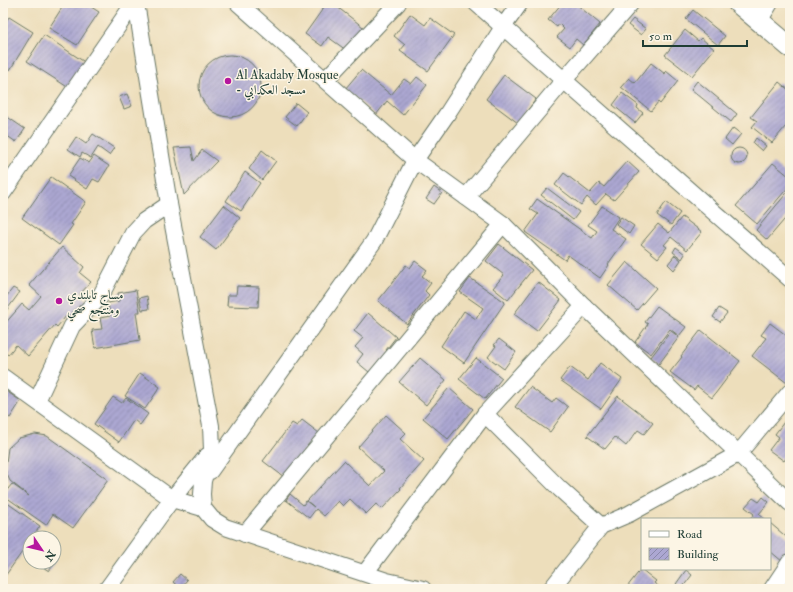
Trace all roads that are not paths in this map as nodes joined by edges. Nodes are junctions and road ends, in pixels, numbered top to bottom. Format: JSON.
{"nodes":[{"id":1,"x":135,"y":3,"type":"edge"},
{"id":2,"x":238,"y":3,"type":"edge"},
{"id":3,"x":398,"y":3,"type":"edge"},
{"id":4,"x":476,"y":3,"type":"edge"},
{"id":5,"x":520,"y":3,"type":"edge"},
{"id":6,"x":631,"y":3,"type":"edge"},
{"id":7,"x":738,"y":3,"type":"edge"},
{"id":8,"x":770,"y":3,"type":"edge"},
{"id":9,"x":758,"y":20,"type":"junction"},
{"id":10,"x":503,"y":27,"type":"junction"},
{"id":11,"x":790,"y":47,"type":"edge"},
{"id":12,"x":325,"y":80,"type":"junction"},
{"id":13,"x":564,"y":80,"type":"junction"},
{"id":14,"x":415,"y":160,"type":"junction"},
{"id":15,"x":3,"y":193,"type":"edge"},
{"id":16,"x":466,"y":197,"type":"junction"},
{"id":17,"x":169,"y":204,"type":"junction"},
{"id":18,"x":503,"y":224,"type":"junction"},
{"id":19,"x":790,"y":279,"type":"edge"},
{"id":20,"x":584,"y":306,"type":"junction"},
{"id":21,"x":3,"y":377,"type":"edge"},
{"id":22,"x":790,"y":392,"type":"edge"},
{"id":23,"x":37,"y":401,"type":"junction"},
{"id":24,"x":485,"y":414,"type":"junction"},
{"id":25,"x":212,"y":450,"type":"junction"},
{"id":26,"x":738,"y":454,"type":"junction"},
{"id":27,"x":203,"y":481,"type":"junction"},
{"id":28,"x":172,"y":499,"type":"junction"},
{"id":29,"x":790,"y":503,"type":"edge"},
{"id":30,"x":203,"y":508,"type":"junction"},
{"id":31,"x":602,"y":526,"type":"junction"},
{"id":32,"x":245,"y":534,"type":"junction"},
{"id":33,"x":790,"y":562,"type":"edge"},
{"id":34,"x":365,"y":573,"type":"junction"},
{"id":35,"x":389,"y":585,"type":"edge"},
{"id":36,"x":107,"y":589,"type":"edge"},
{"id":37,"x":423,"y":589,"type":"edge"},
{"id":38,"x":552,"y":589,"type":"edge"},
{"id":39,"x":772,"y":589,"type":"edge"}],
"edges":[{"from":1,"to":15,"type":"street"},
{"from":1,"to":17,"type":"street"},
{"from":2,"to":12,"type":"street"},
{"from":3,"to":12,"type":"street"},
{"from":4,"to":10,"type":"street"},
{"from":5,"to":10,"type":"street"},
{"from":6,"to":13,"type":"street"},
{"from":7,"to":9,"type":"street"},
{"from":8,"to":9,"type":"street"},
{"from":9,"to":11,"type":"street"},
{"from":10,"to":13,"type":"street"},
{"from":10,"to":14,"type":"street"},
{"from":12,"to":14,"type":"street"},
{"from":13,"to":16,"type":"street"},
{"from":13,"to":19,"type":"street"},
{"from":14,"to":16,"type":"street"},
{"from":14,"to":27,"type":"street"},
{"from":16,"to":18,"type":"street"},
{"from":17,"to":23,"type":"street"},
{"from":17,"to":25,"type":"street"},
{"from":18,"to":20,"type":"street"},
{"from":18,"to":32,"type":"street"},
{"from":20,"to":24,"type":"street"},
{"from":20,"to":26,"type":"street"},
{"from":21,"to":23,"type":"street"},
{"from":22,"to":26,"type":"street"},
{"from":23,"to":28,"type":"street"},
{"from":24,"to":31,"type":"street"},
{"from":24,"to":34,"type":"street"},
{"from":25,"to":27,"type":"street"},
{"from":25,"to":28,"type":"street"},
{"from":26,"to":29,"type":"street"},
{"from":26,"to":31,"type":"street"},
{"from":27,"to":30,"type":"street"},
{"from":28,"to":30,"type":"street"},
{"from":28,"to":36,"type":"street"},
{"from":30,"to":32,"type":"street"},
{"from":31,"to":38,"type":"street"},
{"from":32,"to":34,"type":"street"},
{"from":33,"to":39,"type":"street"},
{"from":34,"to":35,"type":"street"},
{"from":35,"to":37,"type":"street"}]}
